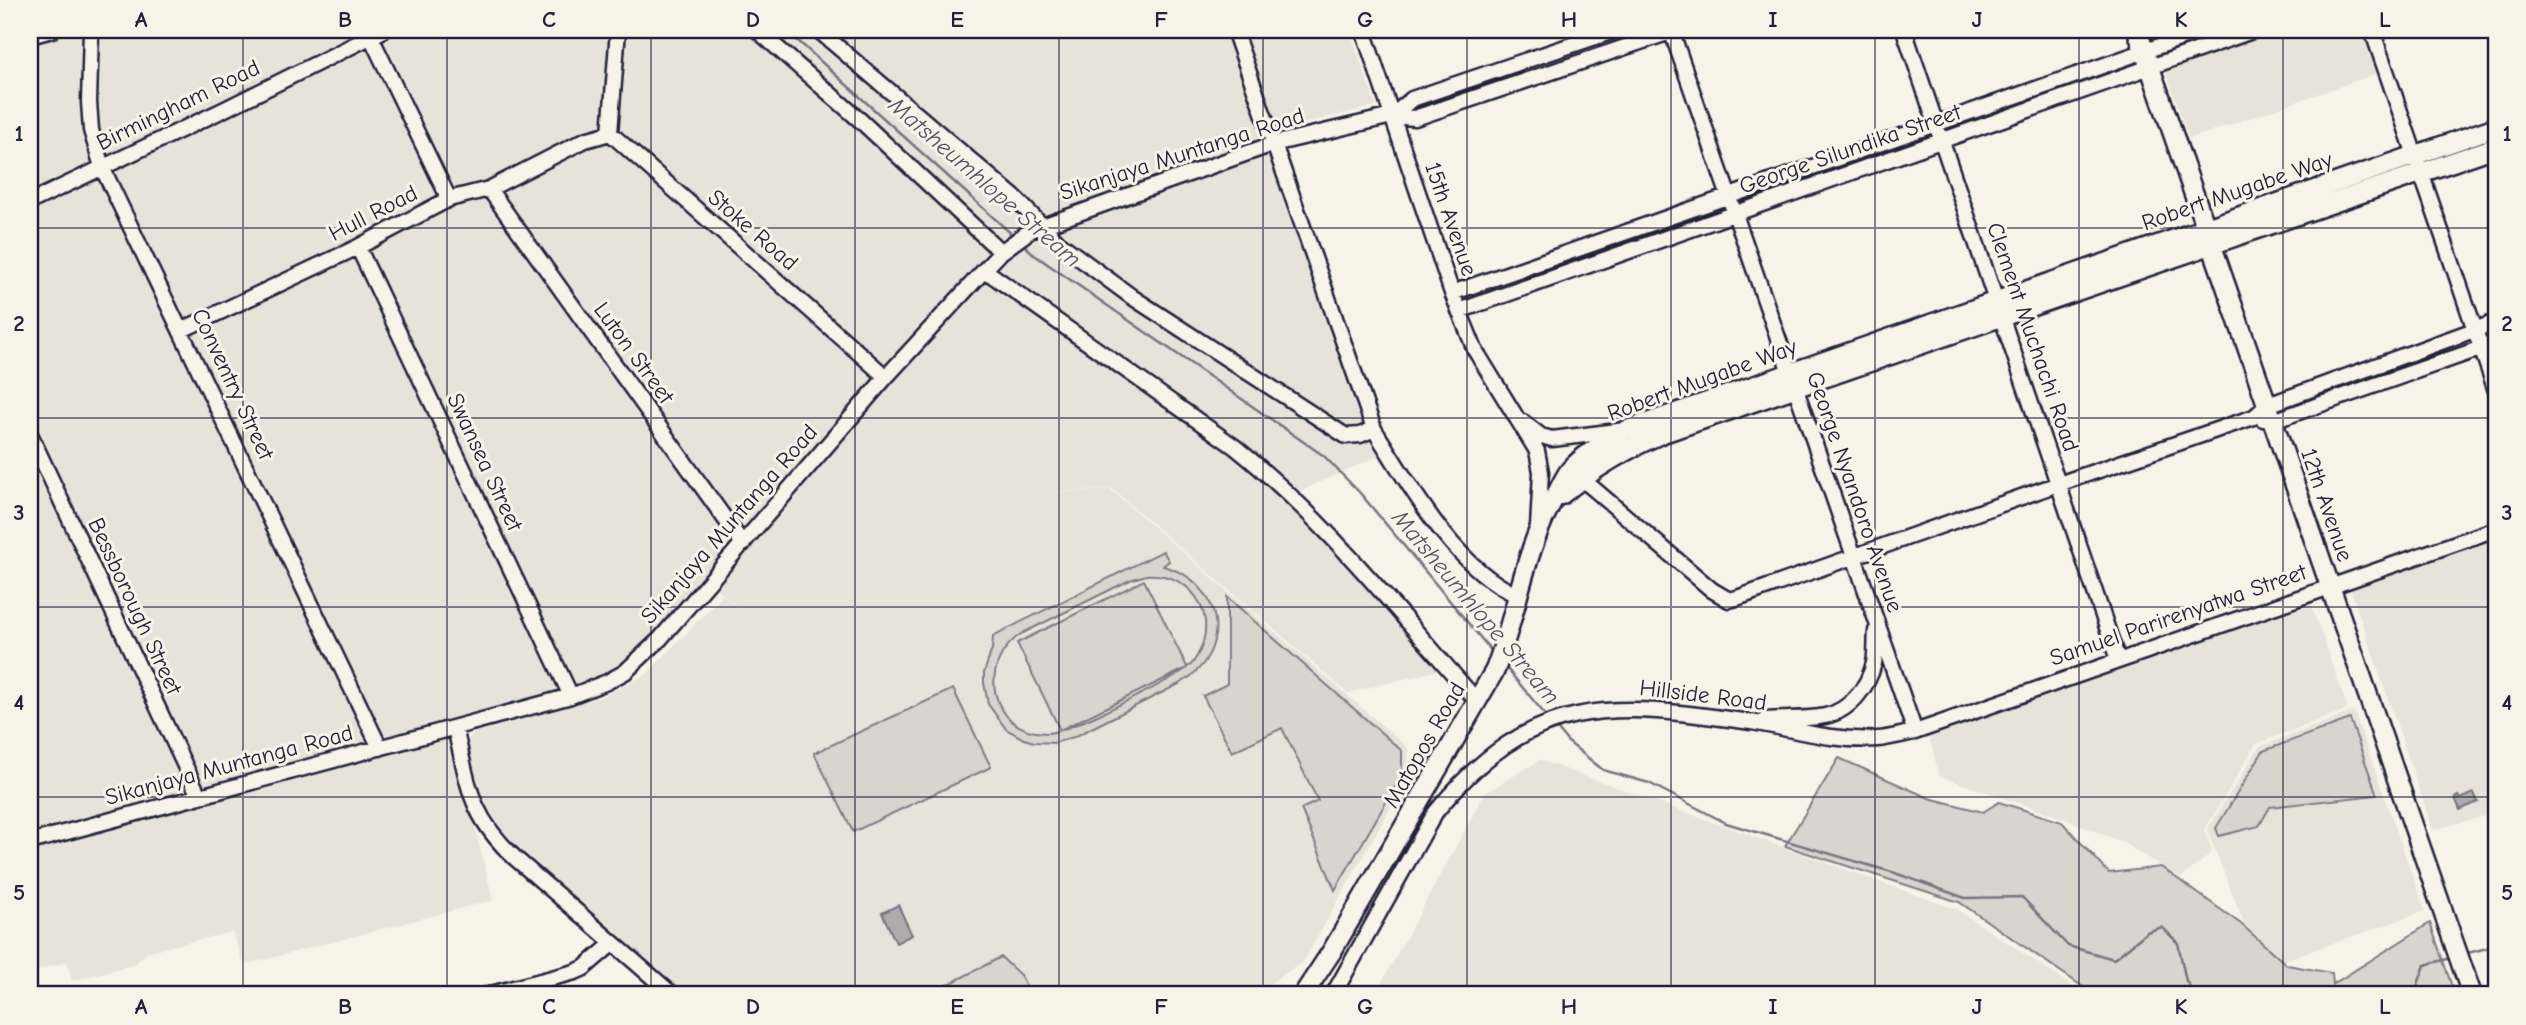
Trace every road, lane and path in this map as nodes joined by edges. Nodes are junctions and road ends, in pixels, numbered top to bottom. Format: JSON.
{"nodes":[{"id":1,"x":52,"y":30,"type":"edge"},
{"id":2,"x":91,"y":30,"type":"edge"},
{"id":3,"x":618,"y":30,"type":"edge"},
{"id":4,"x":757,"y":30,"type":"edge"},
{"id":5,"x":818,"y":30,"type":"edge"},
{"id":6,"x":1234,"y":30,"type":"edge"},
{"id":7,"x":1363,"y":30,"type":"edge"},
{"id":8,"x":1616,"y":30,"type":"edge"},
{"id":9,"x":1673,"y":30,"type":"edge"},
{"id":10,"x":1904,"y":30,"type":"edge"},
{"id":11,"x":2137,"y":30,"type":"edge"},
{"id":12,"x":2205,"y":30,"type":"edge"},
{"id":13,"x":2255,"y":30,"type":"edge"},
{"id":14,"x":2372,"y":30,"type":"edge"},
{"id":15,"x":378,"y":33,"type":"edge"},
{"id":16,"x":30,"y":36,"type":"edge"},
{"id":17,"x":2147,"y":59,"type":"junction"},
{"id":18,"x":1392,"y":116,"type":"junction"},
{"id":19,"x":1936,"y":123,"type":"junction"},
{"id":20,"x":2496,"y":127,"type":"edge"},
{"id":21,"x":610,"y":133,"type":"junction"},
{"id":22,"x":1942,"y":141,"type":"junction"},
{"id":23,"x":1273,"y":144,"type":"junction"},
{"id":24,"x":2496,"y":147,"type":"edge"},
{"id":25,"x":2415,"y":155,"type":"junction"},
{"id":26,"x":102,"y":167,"type":"junction"},
{"id":27,"x":2421,"y":172,"type":"junction"},
{"id":28,"x":489,"y":189,"type":"junction"},
{"id":29,"x":1728,"y":196,"type":"junction"},
{"id":30,"x":449,"y":199,"type":"junction"},
{"id":31,"x":30,"y":202,"type":"edge"},
{"id":32,"x":1735,"y":214,"type":"junction"},
{"id":33,"x":1035,"y":227,"type":"junction"},
{"id":34,"x":2209,"y":235,"type":"junction"},
{"id":35,"x":358,"y":247,"type":"junction"},
{"id":36,"x":1005,"y":249,"type":"junction"},
{"id":37,"x":986,"y":271,"type":"junction"},
{"id":38,"x":1452,"y":293,"type":"junction"},
{"id":39,"x":2000,"y":309,"type":"junction"},
{"id":40,"x":1460,"y":311,"type":"junction"},
{"id":41,"x":2496,"y":322,"type":"edge"},
{"id":42,"x":2475,"y":329,"type":"junction"},
{"id":43,"x":182,"y":330,"type":"junction"},
{"id":44,"x":2496,"y":343,"type":"edge"},
{"id":45,"x":2482,"y":348,"type":"junction"},
{"id":46,"x":886,"y":377,"type":"junction"},
{"id":47,"x":1792,"y":381,"type":"junction"},
{"id":48,"x":2496,"y":391,"type":"edge"},
{"id":49,"x":2265,"y":414,"type":"junction"},
{"id":50,"x":1514,"y":415,"type":"junction"},
{"id":51,"x":1374,"y":429,"type":"junction"},
{"id":52,"x":1627,"y":430,"type":"junction"},
{"id":53,"x":30,"y":435,"type":"edge"},
{"id":54,"x":1581,"y":478,"type":"junction"},
{"id":55,"x":2059,"y":484,"type":"junction"},
{"id":56,"x":1550,"y":503,"type":"junction"},
{"id":57,"x":2496,"y":529,"type":"edge"},
{"id":58,"x":1538,"y":532,"type":"junction"},
{"id":59,"x":743,"y":544,"type":"junction"},
{"id":60,"x":1853,"y":556,"type":"junction"},
{"id":61,"x":2329,"y":586,"type":"junction"},
{"id":62,"x":1517,"y":595,"type":"junction"},
{"id":63,"x":1877,"y":622,"type":"junction"},
{"id":64,"x":2118,"y":660,"type":"junction"},
{"id":65,"x":571,"y":696,"type":"junction"},
{"id":66,"x":1478,"y":702,"type":"junction"},
{"id":67,"x":1750,"y":722,"type":"junction"},
{"id":68,"x":455,"y":728,"type":"junction"},
{"id":69,"x":1914,"y":732,"type":"junction"},
{"id":70,"x":380,"y":748,"type":"junction"},
{"id":71,"x":200,"y":796,"type":"junction"},
{"id":72,"x":30,"y":842,"type":"edge"},
{"id":73,"x":614,"y":943,"type":"junction"},
{"id":74,"x":2469,"y":987,"type":"edge"},
{"id":75,"x":536,"y":991,"type":"edge"},
{"id":76,"x":487,"y":995,"type":"edge"},
{"id":77,"x":673,"y":995,"type":"edge"},
{"id":78,"x":1303,"y":995,"type":"edge"},
{"id":79,"x":1333,"y":995,"type":"edge"}],
"edges":[{"from":1,"to":16,"type":"street"},
{"from":2,"to":26,"type":"street","name":"Conventry Street"},
{"from":3,"to":21,"type":"street"},
{"from":4,"to":36,"type":"street"},
{"from":5,"to":33,"type":"street"},
{"from":6,"to":23,"type":"street"},
{"from":7,"to":18,"type":"street","name":"15th Avenue"},
{"from":8,"to":18,"type":"street"},
{"from":9,"to":18,"type":"street"},
{"from":9,"to":29,"type":"street","name":"George Nyandoro Avenue"},
{"from":10,"to":19,"type":"street","name":"Clement Muchachi Road"},
{"from":11,"to":17,"type":"main road","name":"12th Avenue"},
{"from":12,"to":17,"type":"street","name":"George Silundika Street"},
{"from":13,"to":17,"type":"street","name":"George Silundika Street"},
{"from":14,"to":25,"type":"street"},
{"from":15,"to":26,"type":"street","name":"Birmingham Road"},
{"from":15,"to":30,"type":"street"},
{"from":17,"to":19,"type":"street","name":"George Silundika Street"},
{"from":17,"to":22,"type":"street","name":"George Silundika Street"},
{"from":17,"to":34,"type":"main road","name":"12th Avenue"},
{"from":18,"to":23,"type":"street","name":"Sikanjaya Muntanga Road"},
{"from":18,"to":38,"type":"street","name":"15th Avenue"},
{"from":19,"to":22,"type":"street","name":"Clement Muchachi Road"},
{"from":19,"to":29,"type":"street","name":"George Silundika Street"},
{"from":20,"to":25,"type":"main road","name":"Robert Mugabe Way"},
{"from":21,"to":28,"type":"street","name":"Hull Road"},
{"from":21,"to":46,"type":"street","name":"Stoke Road"},
{"from":22,"to":32,"type":"street","name":"George Silundika Street"},
{"from":22,"to":39,"type":"street","name":"Clement Muchachi Road"},
{"from":23,"to":33,"type":"street","name":"Sikanjaya Muntanga Road"},
{"from":23,"to":51,"type":"street"},
{"from":24,"to":27,"type":"main road","name":"Robert Mugabe Way"},
{"from":25,"to":27,"type":"street"},
{"from":25,"to":34,"type":"main road","name":"Robert Mugabe Way"},
{"from":26,"to":31,"type":"street","name":"Birmingham Road"},
{"from":26,"to":43,"type":"street","name":"Conventry Street"},
{"from":27,"to":34,"type":"main road","name":"Robert Mugabe Way"},
{"from":27,"to":42,"type":"street"},
{"from":28,"to":30,"type":"street","name":"Hull Road"},
{"from":28,"to":59,"type":"street","name":"Luton Street"},
{"from":29,"to":32,"type":"street","name":"George Nyandoro Avenue"},
{"from":29,"to":38,"type":"street","name":"George Silundika Street"},
{"from":30,"to":35,"type":"street","name":"Hull Road"},
{"from":32,"to":40,"type":"street","name":"George Silundika Street"},
{"from":32,"to":47,"type":"street","name":"George Nyandoro Avenue"},
{"from":33,"to":36,"type":"street","name":"Sikanjaya Muntanga Road"},
{"from":33,"to":51,"type":"street"},
{"from":34,"to":39,"type":"main road","name":"Robert Mugabe Way"},
{"from":34,"to":49,"type":"main road","name":"12th Avenue"},
{"from":35,"to":43,"type":"street","name":"Hull Road"},
{"from":35,"to":65,"type":"street","name":"Swansea Street"},
{"from":36,"to":37,"type":"street","name":"Sikanjaya Muntanga Road"},
{"from":37,"to":46,"type":"street","name":"Sikanjaya Muntanga Road"},
{"from":37,"to":66,"type":"street"},
{"from":38,"to":40,"type":"street","name":"15th Avenue"},
{"from":39,"to":47,"type":"main road","name":"Robert Mugabe Way"},
{"from":39,"to":55,"type":"street","name":"Clement Muchachi Road"},
{"from":40,"to":50,"type":"street","name":"15th Avenue"},
{"from":41,"to":42,"type":"street"},
{"from":42,"to":45,"type":"street"},
{"from":42,"to":49,"type":"street"},
{"from":43,"to":70,"type":"street","name":"Conventry Street"},
{"from":44,"to":45,"type":"street"},
{"from":45,"to":48,"type":"street"},
{"from":45,"to":49,"type":"street"},
{"from":46,"to":59,"type":"street","name":"Sikanjaya Muntanga Road"},
{"from":47,"to":52,"type":"main road","name":"Robert Mugabe Way"},
{"from":47,"to":54,"type":"main road","name":"Robert Mugabe Way"},
{"from":47,"to":60,"type":"street","name":"George Nyandoro Avenue"},
{"from":49,"to":55,"type":"street"},
{"from":49,"to":61,"type":"main road","name":"12th Avenue"},
{"from":50,"to":52,"type":"street","name":"15th Avenue"},
{"from":50,"to":58,"type":"street","name":"15th Avenue"},
{"from":51,"to":62,"type":"street"},
{"from":52,"to":56,"type":"main road","name":"Robert Mugabe Way"},
{"from":53,"to":71,"type":"street","name":"Bessborough Street"},
{"from":54,"to":56,"type":"main road","name":"Robert Mugabe Way"},
{"from":54,"to":60,"type":"street"},
{"from":55,"to":60,"type":"street"},
{"from":55,"to":64,"type":"street","name":"Clement Muchachi Road"},
{"from":56,"to":58,"type":"main road","name":"Matopos Road"},
{"from":57,"to":61,"type":"street","name":"Samuel Parirenyatwa Street"},
{"from":58,"to":62,"type":"main road","name":"Matopos Road"},
{"from":59,"to":65,"type":"street","name":"Sikanjaya Muntanga Road"},
{"from":60,"to":63,"type":"street","name":"George Nyandoro Avenue"},
{"from":61,"to":64,"type":"street","name":"Samuel Parirenyatwa Street"},
{"from":61,"to":74,"type":"main road","name":"12th Avenue"},
{"from":62,"to":66,"type":"main road","name":"Matopos Road"},
{"from":63,"to":67,"type":"street"},
{"from":63,"to":69,"type":"street","name":"George Nyandoro Avenue"},
{"from":64,"to":69,"type":"street","name":"Samuel Parirenyatwa Street"},
{"from":65,"to":68,"type":"street","name":"Sikanjaya Muntanga Road"},
{"from":66,"to":78,"type":"main road","name":"Matopos Road"},
{"from":67,"to":69,"type":"street","name":"Hillside Road"},
{"from":67,"to":79,"type":"street","name":"Hillside Road"},
{"from":68,"to":70,"type":"street","name":"Sikanjaya Muntanga Road"},
{"from":68,"to":73,"type":"street"},
{"from":70,"to":71,"type":"street","name":"Sikanjaya Muntanga Road"},
{"from":71,"to":72,"type":"street","name":"Sikanjaya Muntanga Road"},
{"from":73,"to":75,"type":"street"},
{"from":73,"to":77,"type":"street"},
{"from":75,"to":76,"type":"street"}]}
